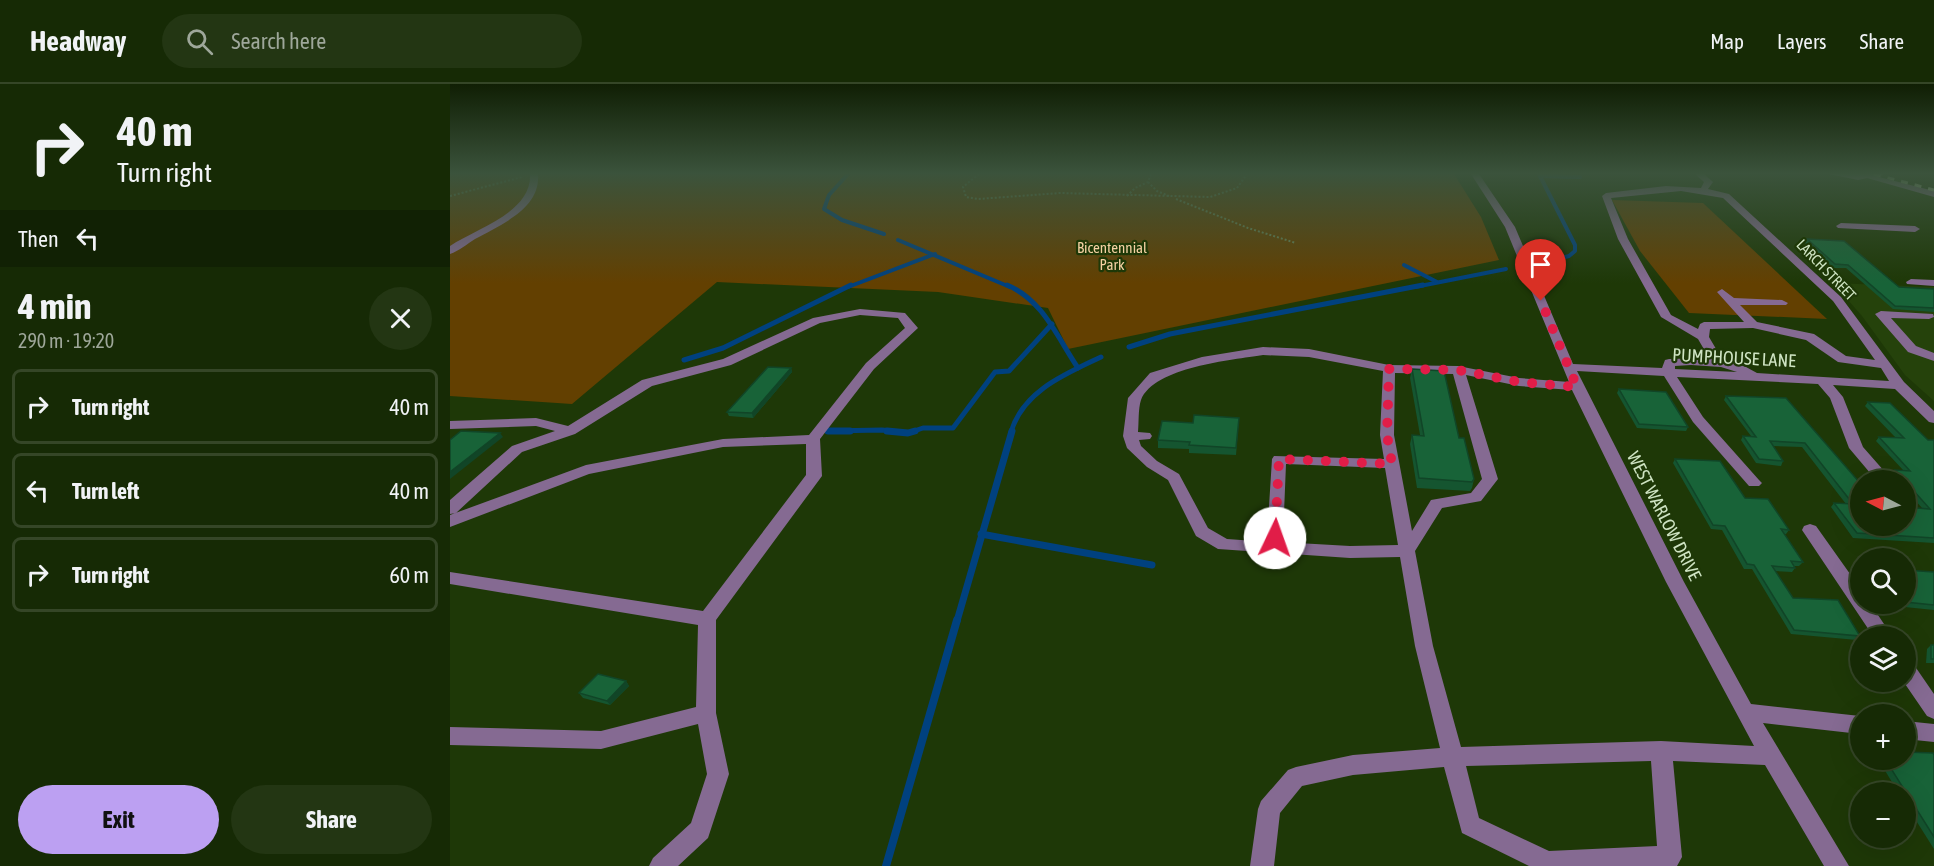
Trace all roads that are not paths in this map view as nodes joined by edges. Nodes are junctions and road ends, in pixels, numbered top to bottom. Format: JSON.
{"nodes":[{"id":1,"x":513,"y":210,"type":"edge"},
{"id":2,"x":1500,"y":210,"type":"edge"},
{"id":3,"x":1612,"y":210,"type":"edge"},
{"id":4,"x":1742,"y":210,"type":"edge"},
{"id":5,"x":1841,"y":226,"type":"dead end"},
{"id":6,"x":1915,"y":229,"type":"dead end"},
{"id":7,"x":450,"y":251,"type":"edge"},
{"id":8,"x":1911,"y":282,"type":"dead end"},
{"id":9,"x":1934,"y":283,"type":"edge"},
{"id":10,"x":1782,"y":303,"type":"dead end"},
{"id":11,"x":1929,"y":316,"type":"dead end"},
{"id":12,"x":1753,"y":325,"type":"junction"},
{"id":13,"x":1703,"y":337,"type":"junction"},
{"id":14,"x":1934,"y":357,"type":"edge"},
{"id":15,"x":1717,"y":361,"type":"junction"},
{"id":16,"x":1884,"y":365,"type":"junction"},
{"id":17,"x":1568,"y":367,"type":"junction"},
{"id":18,"x":1389,"y":369,"type":"junction"},
{"id":19,"x":1458,"y":370,"type":"junction"},
{"id":20,"x":1668,"y":372,"type":"junction"},
{"id":21,"x":1755,"y":377,"type":"junction"},
{"id":22,"x":1822,"y":381,"type":"junction"},
{"id":23,"x":1899,"y":385,"type":"junction"},
{"id":24,"x":1577,"y":387,"type":"junction"},
{"id":25,"x":1934,"y":419,"type":"edge"},
{"id":26,"x":451,"y":424,"type":"edge"},
{"id":27,"x":570,"y":431,"type":"junction"},
{"id":28,"x":813,"y":439,"type":"junction"},
{"id":29,"x":1392,"y":464,"type":"junction"},
{"id":30,"x":1875,"y":470,"type":"edge"},
{"id":31,"x":1754,"y":483,"type":"dead end"},
{"id":32,"x":450,"y":508,"type":"edge"},
{"id":33,"x":450,"y":521,"type":"edge"},
{"id":34,"x":1810,"y":530,"type":"dead end"},
{"id":35,"x":1275,"y":538,"type":"dead end"},
{"id":36,"x":1407,"y":551,"type":"junction"},
{"id":37,"x":450,"y":578,"type":"edge"},
{"id":38,"x":1850,"y":588,"type":"edge"},
{"id":39,"x":707,"y":620,"type":"junction"},
{"id":40,"x":1916,"y":684,"type":"edge"},
{"id":41,"x":1934,"y":710,"type":"edge"},
{"id":42,"x":1745,"y":712,"type":"junction"},
{"id":43,"x":706,"y":713,"type":"junction"},
{"id":44,"x":1850,"y":723,"type":"edge"},
{"id":45,"x":1916,"y":731,"type":"edge"},
{"id":46,"x":1934,"y":733,"type":"edge"},
{"id":47,"x":450,"y":736,"type":"edge"},
{"id":48,"x":1661,"y":751,"type":"junction"},
{"id":49,"x":1771,"y":756,"type":"junction"},
{"id":50,"x":1454,"y":757,"type":"junction"},
{"id":51,"x":661,"y":866,"type":"edge"},
{"id":52,"x":1262,"y":866,"type":"edge"},
{"id":53,"x":1837,"y":866,"type":"edge"}],
"edges":[{"from":1,"to":7,"type":"street"},
{"from":2,"to":17,"type":"street","name":"WEST WARLOW DRIVE"},
{"from":3,"to":13,"type":"street","name":"LARCH STREET"},
{"from":4,"to":16,"type":"street","name":"LARCH STREET"},
{"from":5,"to":6,"type":"street"},
{"from":8,"to":9,"type":"street"},
{"from":10,"to":12,"type":"street"},
{"from":11,"to":14,"type":"street"},
{"from":12,"to":13,"type":"street"},
{"from":12,"to":16,"type":"street"},
{"from":13,"to":15,"type":"street"},
{"from":15,"to":20,"type":"street"},
{"from":15,"to":21,"type":"street"},
{"from":16,"to":23,"type":"street","name":"LARCH STREET"},
{"from":17,"to":20,"type":"street","name":"PUMPHOUSE LANE"},
{"from":17,"to":24,"type":"street","name":"WEST WARLOW DRIVE"},
{"from":18,"to":19,"type":"street"},
{"from":18,"to":29,"type":"street"},
{"from":18,"to":36,"type":"street"},
{"from":19,"to":24,"type":"street"},
{"from":19,"to":36,"type":"street"},
{"from":20,"to":21,"type":"street","name":"PUMPHOUSE LANE"},
{"from":20,"to":31,"type":"street"},
{"from":21,"to":22,"type":"street","name":"PUMPHOUSE LANE"},
{"from":22,"to":23,"type":"street","name":"PUMPHOUSE LANE"},
{"from":22,"to":30,"type":"street"},
{"from":23,"to":25,"type":"street","name":"LARCH STREET"},
{"from":24,"to":42,"type":"street","name":"WEST WARLOW DRIVE"},
{"from":26,"to":27,"type":"street"},
{"from":27,"to":28,"type":"street"},
{"from":27,"to":32,"type":"street"},
{"from":28,"to":33,"type":"street"},
{"from":28,"to":39,"type":"street"},
{"from":29,"to":35,"type":"street"},
{"from":29,"to":36,"type":"street"},
{"from":34,"to":38,"type":"street"},
{"from":36,"to":50,"type":"street"},
{"from":37,"to":39,"type":"street"},
{"from":39,"to":43,"type":"street"},
{"from":40,"to":41,"type":"street"},
{"from":42,"to":44,"type":"street"},
{"from":42,"to":49,"type":"street","name":"WEST WARLOW DRIVE"},
{"from":43,"to":47,"type":"street"},
{"from":43,"to":51,"type":"street"},
{"from":45,"to":46,"type":"street"},
{"from":48,"to":49,"type":"street"},
{"from":48,"to":50,"type":"street"},
{"from":48,"to":50,"type":"street"},
{"from":49,"to":53,"type":"street","name":"WEST WARLOW DRIVE"},
{"from":50,"to":52,"type":"street"}]}
